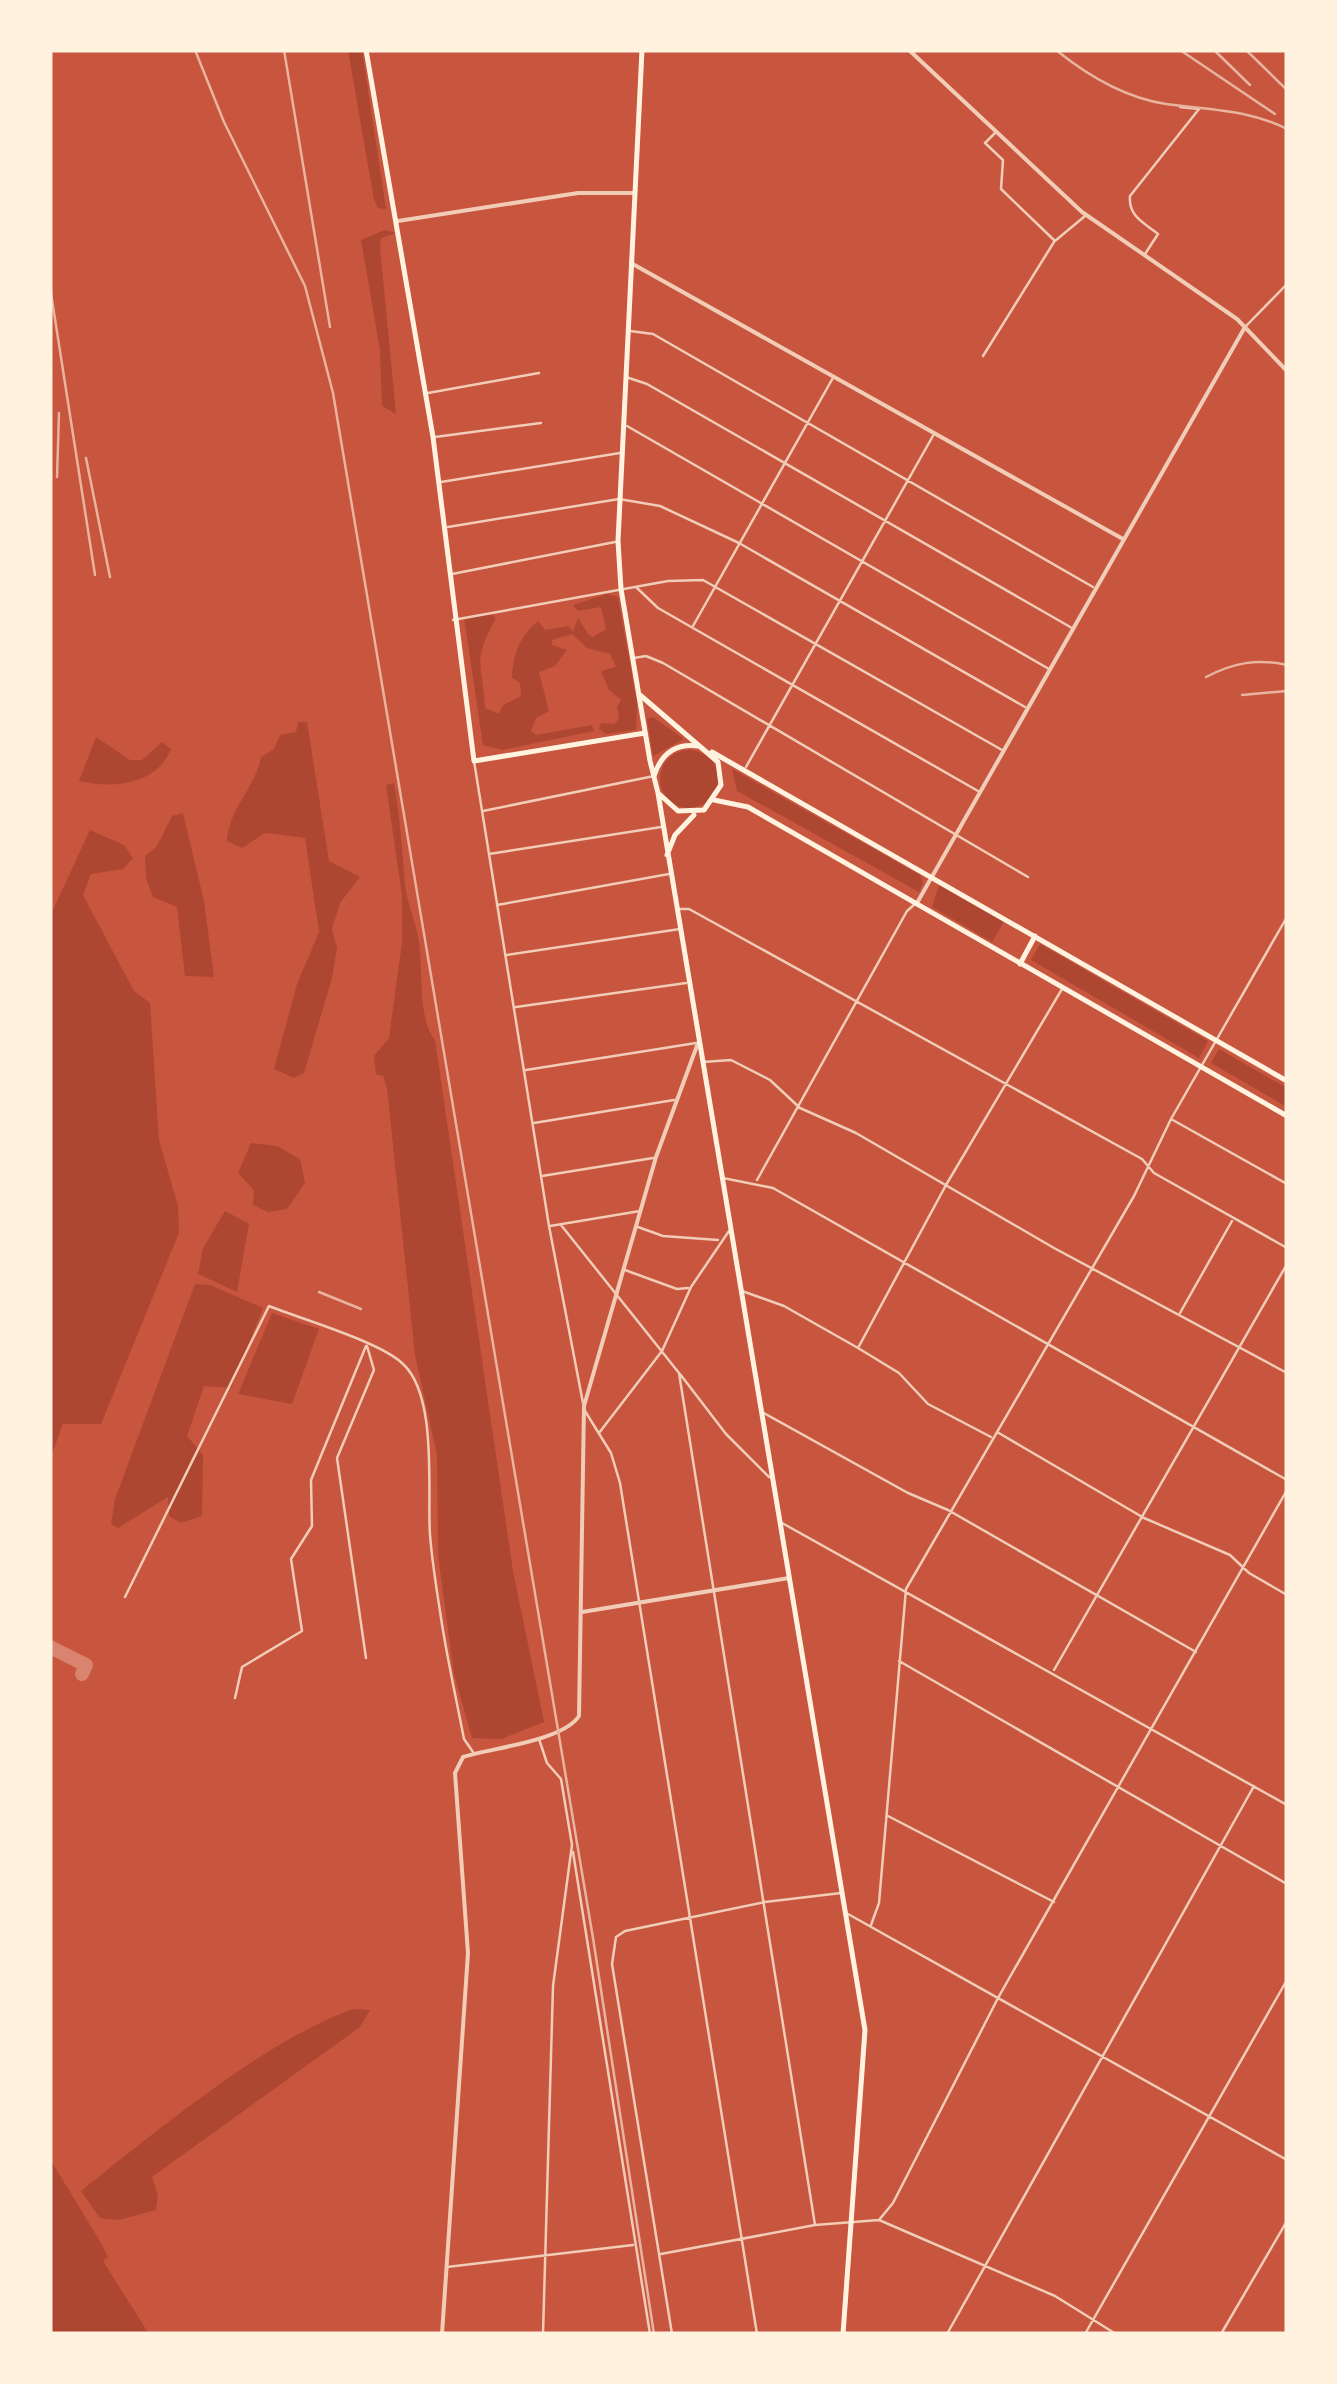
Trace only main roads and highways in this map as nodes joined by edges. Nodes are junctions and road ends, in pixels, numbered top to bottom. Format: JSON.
{"nodes":[{"id":1,"x":366,"y":50,"type":"edge"},
{"id":2,"x":642,"y":50,"type":"edge"},
{"id":3,"x":640,"y":695,"type":"junction"},
{"id":4,"x":645,"y":733,"type":"junction"},
{"id":5,"x":707,"y":750,"type":"junction"},
{"id":6,"x":654,"y":776,"type":"junction"},
{"id":7,"x":658,"y":793,"type":"junction"},
{"id":8,"x":714,"y":800,"type":"junction"},
{"id":9,"x":696,"y":812,"type":"junction"},
{"id":10,"x":666,"y":858,"type":"junction"},
{"id":11,"x":1035,"y":936,"type":"junction"},
{"id":12,"x":1020,"y":964,"type":"junction"},
{"id":13,"x":1287,"y":1081,"type":"edge"},
{"id":14,"x":1287,"y":1116,"type":"edge"},
{"id":15,"x":843,"y":2334,"type":"edge"}],
"edges":[{"from":1,"to":4,"type":"main road"},
{"from":2,"to":3,"type":"main road"},
{"from":3,"to":4,"type":"main road"},
{"from":3,"to":5,"type":"main road"},
{"from":4,"to":6,"type":"main road"},
{"from":5,"to":6,"type":"main road"},
{"from":5,"to":8,"type":"main road"},
{"from":5,"to":11,"type":"main road"},
{"from":6,"to":7,"type":"main road"},
{"from":7,"to":9,"type":"main road"},
{"from":7,"to":10,"type":"main road"},
{"from":8,"to":9,"type":"main road"},
{"from":8,"to":12,"type":"main road"},
{"from":9,"to":10,"type":"main road"},
{"from":10,"to":15,"type":"main road"},
{"from":11,"to":12,"type":"main road"},
{"from":11,"to":13,"type":"main road"},
{"from":12,"to":14,"type":"main road"}]}
